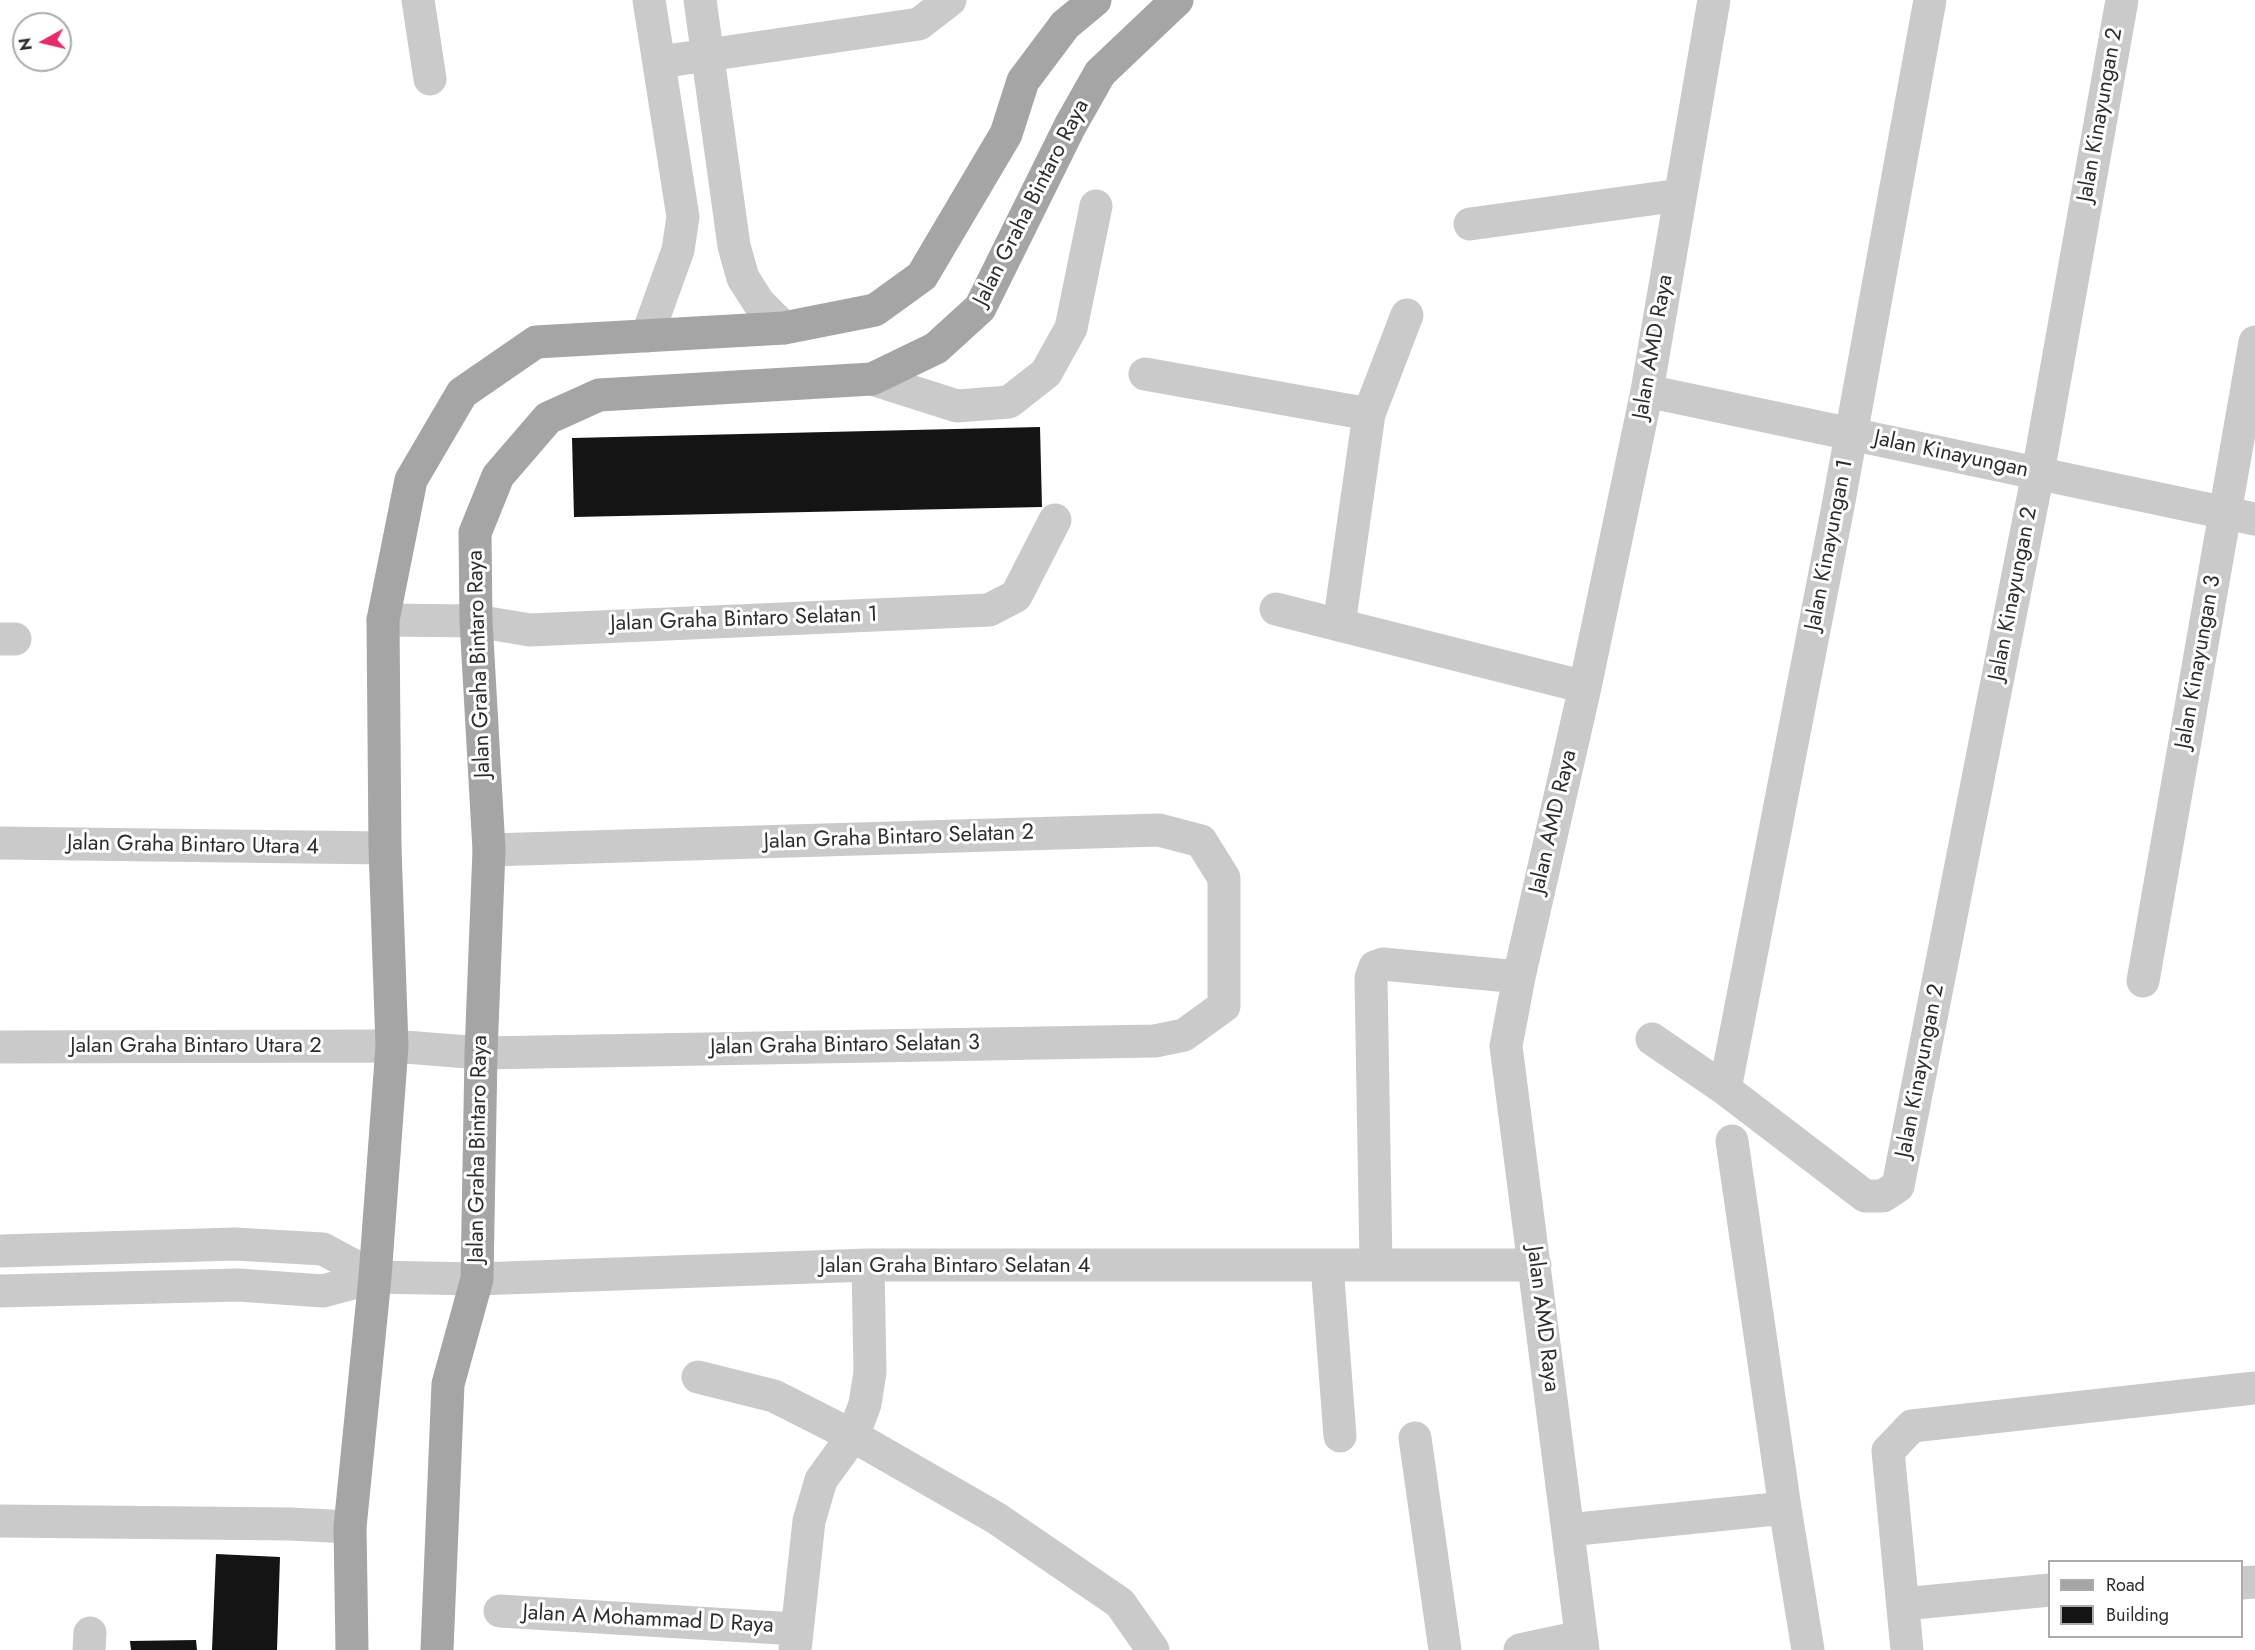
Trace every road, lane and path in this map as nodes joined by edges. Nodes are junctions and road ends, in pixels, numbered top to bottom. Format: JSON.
{"nodes":[{"id":1,"x":418,"y":0,"type":"edge"},
{"id":2,"x":649,"y":0,"type":"edge"},
{"id":3,"x":700,"y":0,"type":"edge"},
{"id":4,"x":950,"y":0,"type":"edge"},
{"id":5,"x":1095,"y":0,"type":"edge"},
{"id":6,"x":1177,"y":0,"type":"edge"},
{"id":7,"x":1713,"y":0,"type":"edge"},
{"id":8,"x":1930,"y":0,"type":"edge"},
{"id":9,"x":2122,"y":0,"type":"edge"},
{"id":10,"x":917,"y":12,"type":"edge"},
{"id":11,"x":707,"y":55,"type":"junction"},
{"id":12,"x":660,"y":62,"type":"junction"},
{"id":13,"x":430,"y":79,"type":"dead end"},
{"id":14,"x":1680,"y":195,"type":"junction"},
{"id":15,"x":1096,"y":206,"type":"dead end"},
{"id":16,"x":730,"y":214,"type":"junction"},
{"id":17,"x":683,"y":217,"type":"junction"},
{"id":18,"x":1470,"y":224,"type":"dead end"},
{"id":19,"x":1407,"y":315,"type":"dead end"},
{"id":20,"x":784,"y":328,"type":"junction"},
{"id":21,"x":647,"y":336,"type":"junction"},
{"id":22,"x":2255,"y":342,"type":"edge"},
{"id":23,"x":1145,"y":374,"type":"dead end"},
{"id":24,"x":872,"y":379,"type":"junction"},
{"id":25,"x":1647,"y":391,"type":"junction"},
{"id":26,"x":1369,"y":414,"type":"junction"},
{"id":27,"x":1851,"y":433,"type":"junction"},
{"id":28,"x":2038,"y":473,"type":"junction"},
{"id":29,"x":2240,"y":516,"type":"edge"},
{"id":30,"x":1055,"y":520,"type":"dead end"},
{"id":31,"x":1276,"y":609,"type":"dead end"},
{"id":32,"x":383,"y":620,"type":"junction"},
{"id":33,"x":476,"y":621,"type":"junction"},
{"id":34,"x":1339,"y":625,"type":"junction"},
{"id":35,"x":1585,"y":687,"type":"junction"},
{"id":36,"x":0,"y":843,"type":"edge"},
{"id":37,"x":385,"y":848,"type":"junction"},
{"id":38,"x":489,"y":850,"type":"junction"},
{"id":39,"x":1224,"y":941,"type":"joint"},
{"id":40,"x":1519,"y":977,"type":"junction"},
{"id":41,"x":2142,"y":981,"type":"dead end"},
{"id":42,"x":1652,"y":1039,"type":"dead end"},
{"id":43,"x":392,"y":1046,"type":"junction"},
{"id":44,"x":0,"y":1047,"type":"edge"},
{"id":45,"x":481,"y":1053,"type":"junction"},
{"id":46,"x":1725,"y":1089,"type":"junction"},
{"id":47,"x":1732,"y":1141,"type":"dead end"},
{"id":48,"x":0,"y":1251,"type":"edge"},
{"id":49,"x":868,"y":1265,"type":"junction"},
{"id":50,"x":1327,"y":1265,"type":"junction"},
{"id":51,"x":1376,"y":1265,"type":"junction"},
{"id":52,"x":1535,"y":1265,"type":"junction"},
{"id":53,"x":375,"y":1277,"type":"junction"},
{"id":54,"x":477,"y":1279,"type":"junction"},
{"id":55,"x":0,"y":1291,"type":"edge"},
{"id":56,"x":698,"y":1377,"type":"dead end"},
{"id":57,"x":2255,"y":1388,"type":"edge"},
{"id":58,"x":853,"y":1436,"type":"junction"},
{"id":59,"x":1340,"y":1436,"type":"dead end"},
{"id":60,"x":1415,"y":1438,"type":"dead end"},
{"id":61,"x":1785,"y":1508,"type":"junction"},
{"id":62,"x":0,"y":1521,"type":"edge"},
{"id":63,"x":350,"y":1527,"type":"junction"},
{"id":64,"x":1568,"y":1530,"type":"junction"},
{"id":65,"x":2048,"y":1590,"type":"edge"},
{"id":66,"x":1903,"y":1604,"type":"junction"},
{"id":67,"x":500,"y":1611,"type":"dead end"},
{"id":68,"x":795,"y":1639,"type":"edge"},
{"id":69,"x":1582,"y":1643,"type":"edge"},
{"id":70,"x":352,"y":1650,"type":"edge"},
{"id":71,"x":437,"y":1650,"type":"edge"},
{"id":72,"x":1153,"y":1650,"type":"edge"},
{"id":73,"x":1445,"y":1650,"type":"edge"},
{"id":74,"x":1520,"y":1650,"type":"edge"},
{"id":75,"x":1808,"y":1650,"type":"edge"},
{"id":76,"x":1907,"y":1650,"type":"edge"}],
"edges":[{"from":1,"to":13,"type":"street"},
{"from":2,"to":12,"type":"street"},
{"from":3,"to":11,"type":"street"},
{"from":4,"to":10,"type":"street"},
{"from":5,"to":20,"type":"main road"},
{"from":6,"to":24,"type":"main road","name":"Jalan Graha Bintaro Raya"},
{"from":7,"to":14,"type":"street","name":"Jalan AMD Raya"},
{"from":8,"to":27,"type":"street","name":"Jalan Kinayungan 1"},
{"from":9,"to":28,"type":"street","name":"Jalan Kinayungan 2"},
{"from":10,"to":11,"type":"street"},
{"from":11,"to":12,"type":"street"},
{"from":11,"to":16,"type":"street"},
{"from":12,"to":17,"type":"street"},
{"from":14,"to":18,"type":"street"},
{"from":14,"to":25,"type":"street","name":"Jalan AMD Raya"},
{"from":15,"to":24,"type":"street"},
{"from":16,"to":17,"type":"street"},
{"from":16,"to":20,"type":"street"},
{"from":17,"to":21,"type":"street"},
{"from":19,"to":26,"type":"street"},
{"from":20,"to":21,"type":"main road"},
{"from":21,"to":32,"type":"main road"},
{"from":22,"to":29,"type":"street","name":"Jalan Kinayungan 3"},
{"from":23,"to":26,"type":"street"},
{"from":24,"to":33,"type":"main road","name":"Jalan Graha Bintaro Raya"},
{"from":25,"to":27,"type":"street","name":"Jalan Kinayungan"},
{"from":25,"to":35,"type":"street","name":"Jalan AMD Raya"},
{"from":26,"to":34,"type":"street"},
{"from":27,"to":28,"type":"street","name":"Jalan Kinayungan"},
{"from":27,"to":46,"type":"street","name":"Jalan Kinayungan 1"},
{"from":28,"to":29,"type":"street","name":"Jalan Kinayungan"},
{"from":28,"to":46,"type":"street","name":"Jalan Kinayungan 2"},
{"from":29,"to":41,"type":"street","name":"Jalan Kinayungan 3"},
{"from":30,"to":33,"type":"street","name":"Jalan Graha Bintaro Selatan 1"},
{"from":31,"to":34,"type":"street"},
{"from":32,"to":33,"type":"street","name":"Jalan Graha Bintaro Selatan 1"},
{"from":32,"to":37,"type":"main road"},
{"from":33,"to":38,"type":"main road","name":"Jalan Graha Bintaro Raya"},
{"from":34,"to":35,"type":"street"},
{"from":35,"to":40,"type":"street","name":"Jalan AMD Raya"},
{"from":36,"to":37,"type":"street","name":"Jalan Graha Bintaro Utara 4"},
{"from":37,"to":43,"type":"main road"},
{"from":38,"to":39,"type":"street","name":"Jalan Graha Bintaro Selatan 2"},
{"from":38,"to":45,"type":"main road","name":"Jalan Graha Bintaro Raya"},
{"from":39,"to":45,"type":"street","name":"Jalan Graha Bintaro Selatan 3"},
{"from":40,"to":51,"type":"street"},
{"from":40,"to":52,"type":"street","name":"Jalan AMD Raya"},
{"from":42,"to":46,"type":"street"},
{"from":43,"to":44,"type":"street","name":"Jalan Graha Bintaro Utara 2"},
{"from":43,"to":45,"type":"street","name":"Jalan Graha Bintaro Selatan 3"},
{"from":43,"to":53,"type":"main road"},
{"from":45,"to":54,"type":"main road","name":"Jalan Graha Bintaro Raya"},
{"from":47,"to":61,"type":"street"},
{"from":48,"to":53,"type":"street"},
{"from":49,"to":50,"type":"street","name":"Jalan Graha Bintaro Selatan 4"},
{"from":49,"to":54,"type":"street","name":"Jalan Graha Bintaro Selatan 4"},
{"from":49,"to":58,"type":"street","name":"Jalan A Mohammad D Raya"},
{"from":50,"to":51,"type":"street","name":"Jalan Graha Bintaro Selatan 4"},
{"from":50,"to":59,"type":"street"},
{"from":51,"to":52,"type":"street","name":"Jalan Graha Bintaro Selatan 4"},
{"from":52,"to":64,"type":"street","name":"Jalan AMD Raya"},
{"from":53,"to":54,"type":"street","name":"Jalan Graha Bintaro Selatan 4"},
{"from":53,"to":55,"type":"street"},
{"from":53,"to":63,"type":"main road"},
{"from":54,"to":71,"type":"main road","name":"Jalan Graha Bintaro Raya"},
{"from":56,"to":58,"type":"street"},
{"from":57,"to":66,"type":"street"},
{"from":58,"to":68,"type":"street","name":"Jalan A Mohammad D Raya"},
{"from":58,"to":72,"type":"street"},
{"from":60,"to":73,"type":"street"},
{"from":61,"to":64,"type":"street"},
{"from":61,"to":75,"type":"street"},
{"from":62,"to":63,"type":"street"},
{"from":63,"to":70,"type":"main road"},
{"from":64,"to":69,"type":"street","name":"Jalan AMD Raya"},
{"from":65,"to":66,"type":"street"},
{"from":66,"to":76,"type":"street"},
{"from":67,"to":68,"type":"street","name":"Jalan A Mohammad D Raya"},
{"from":69,"to":74,"type":"street"}]}
